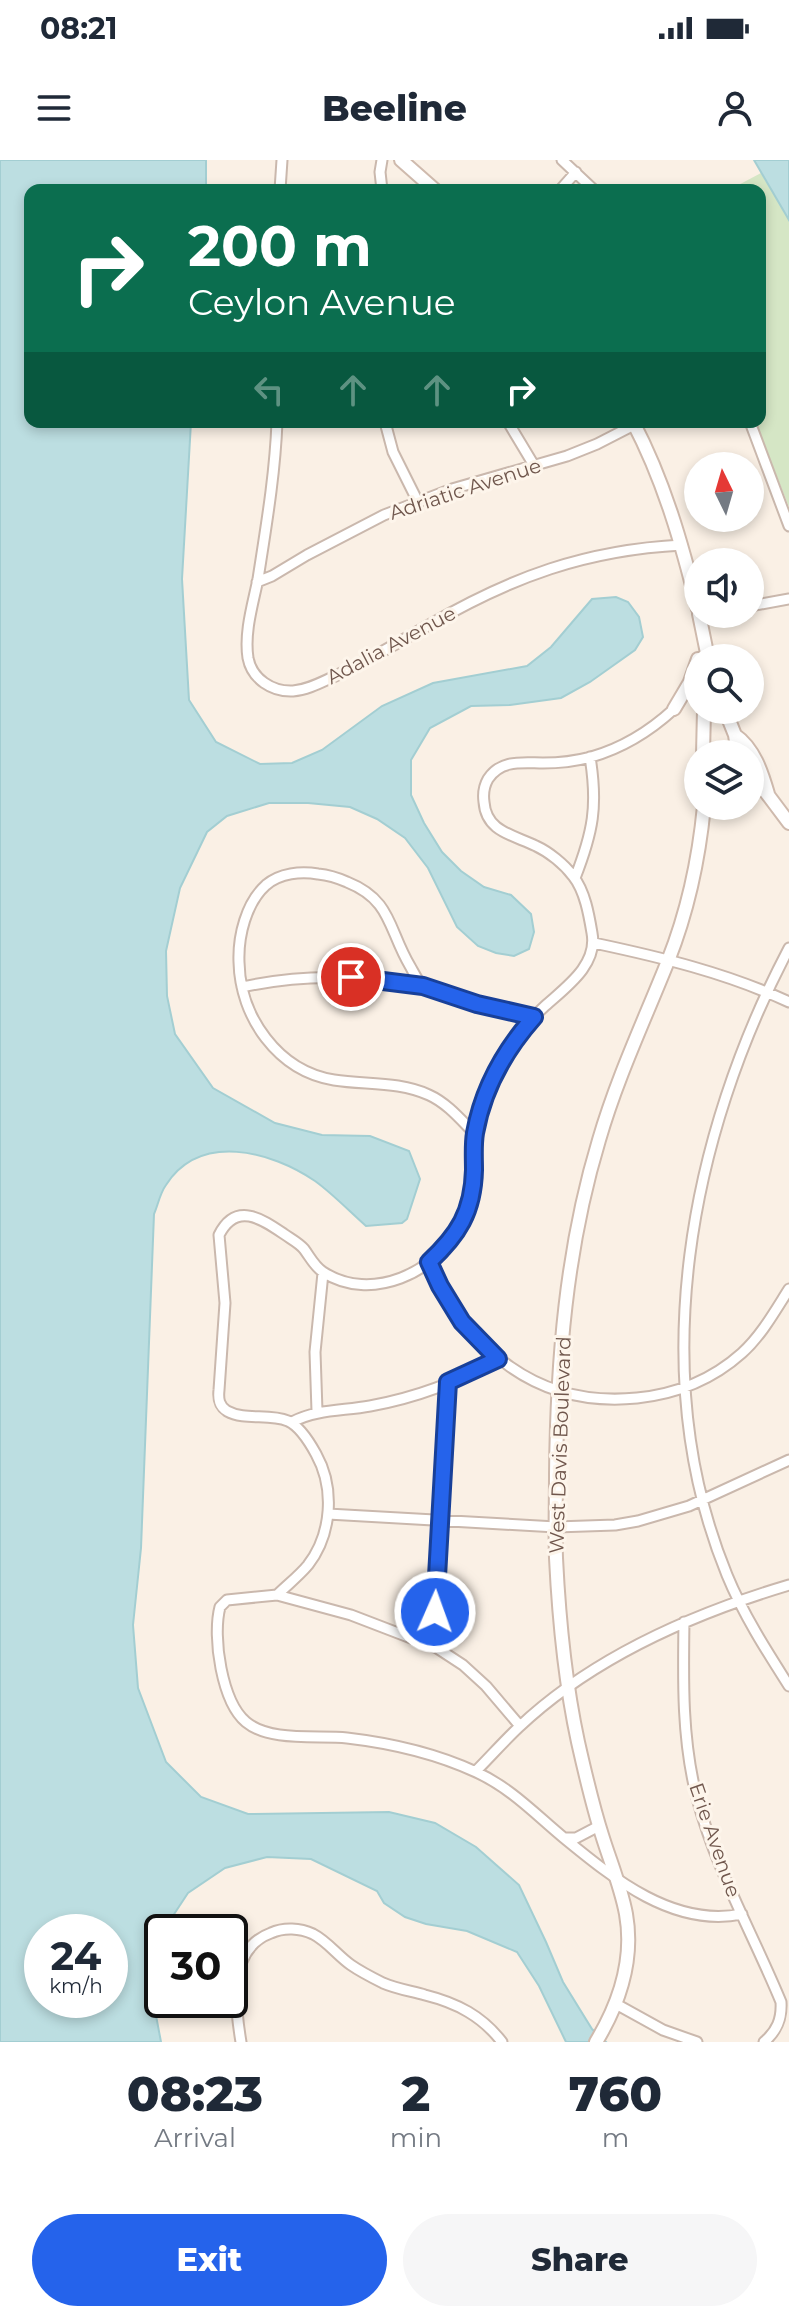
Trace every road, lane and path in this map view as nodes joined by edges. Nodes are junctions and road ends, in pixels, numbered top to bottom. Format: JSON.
{"nodes":[{"id":1,"x":282,"y":160,"type":"edge"},
{"id":2,"x":382,"y":160,"type":"edge"},
{"id":3,"x":401,"y":160,"type":"edge"},
{"id":4,"x":562,"y":160,"type":"edge"},
{"id":5,"x":576,"y":172,"type":"junction"},
{"id":6,"x":280,"y":184,"type":"edge"},
{"id":7,"x":382,"y":184,"type":"edge"},
{"id":8,"x":428,"y":184,"type":"edge"},
{"id":9,"x":565,"y":184,"type":"edge"},
{"id":10,"x":588,"y":184,"type":"edge"},
{"id":11,"x":276,"y":428,"type":"edge"},
{"id":12,"x":387,"y":428,"type":"edge"},
{"id":13,"x":512,"y":428,"type":"edge"},
{"id":14,"x":625,"y":428,"type":"edge"},
{"id":15,"x":636,"y":428,"type":"edge"},
{"id":16,"x":752,"y":428,"type":"edge"},
{"id":17,"x":535,"y":467,"type":"junction"},
{"id":18,"x":418,"y":502,"type":"junction"},
{"id":19,"x":789,"y":526,"type":"edge"},
{"id":20,"x":682,"y":545,"type":"junction"},
{"id":21,"x":684,"y":552,"type":"edge"},
{"id":22,"x":257,"y":582,"type":"junction"},
{"id":23,"x":789,"y":599,"type":"edge"},
{"id":24,"x":764,"y":603,"type":"edge"},
{"id":25,"x":684,"y":692,"type":"edge"},
{"id":26,"x":684,"y":705,"type":"edge"},
{"id":27,"x":674,"y":709,"type":"junction"},
{"id":28,"x":590,"y":757,"type":"junction"},
{"id":29,"x":764,"y":779,"type":"edge"},
{"id":30,"x":764,"y":789,"type":"edge"},
{"id":31,"x":768,"y":794,"type":"junction"},
{"id":32,"x":702,"y":820,"type":"edge"},
{"id":33,"x":789,"y":823,"type":"edge"},
{"id":34,"x":575,"y":878,"type":"junction"},
{"id":35,"x":594,"y":943,"type":"junction"},
{"id":36,"x":789,"y":948,"type":"edge"},
{"id":37,"x":668,"y":960,"type":"junction"},
{"id":38,"x":423,"y":986,"type":"junction"},
{"id":39,"x":242,"y":987,"type":"junction"},
{"id":40,"x":766,"y":992,"type":"junction"},
{"id":41,"x":789,"y":1002,"type":"edge"},
{"id":42,"x":534,"y":1017,"type":"junction"},
{"id":43,"x":475,"y":1134,"type":"junction"},
{"id":44,"x":429,"y":1262,"type":"junction"},
{"id":45,"x":323,"y":1273,"type":"junction"},
{"id":46,"x":789,"y":1289,"type":"edge"},
{"id":47,"x":498,"y":1359,"type":"junction"},
{"id":48,"x":448,"y":1382,"type":"junction"},
{"id":49,"x":685,"y":1388,"type":"junction"},
{"id":50,"x":557,"y":1391,"type":"junction"},
{"id":51,"x":317,"y":1411,"type":"junction"},
{"id":52,"x":292,"y":1422,"type":"junction"},
{"id":53,"x":789,"y":1460,"type":"edge"},
{"id":54,"x":702,"y":1500,"type":"junction"},
{"id":55,"x":328,"y":1514,"type":"junction"},
{"id":56,"x":439,"y":1520,"type":"junction"},
{"id":57,"x":556,"y":1527,"type":"junction"},
{"id":58,"x":789,"y":1585,"type":"edge"},
{"id":59,"x":277,"y":1595,"type":"junction"},
{"id":60,"x":738,"y":1600,"type":"junction"},
{"id":61,"x":684,"y":1622,"type":"junction"},
{"id":62,"x":437,"y":1648,"type":"junction"},
{"id":63,"x":789,"y":1686,"type":"edge"},
{"id":64,"x":569,"y":1688,"type":"junction"},
{"id":65,"x":520,"y":1726,"type":"junction"},
{"id":66,"x":476,"y":1771,"type":"junction"},
{"id":67,"x":599,"y":1826,"type":"junction"},
{"id":68,"x":564,"y":1838,"type":"junction"},
{"id":69,"x":615,"y":1877,"type":"junction"},
{"id":70,"x":742,"y":1914,"type":"junction"},
{"id":71,"x":616,"y":2004,"type":"junction"},
{"id":72,"x":598,"y":2039,"type":"edge"},
{"id":73,"x":241,"y":2042,"type":"edge"},
{"id":74,"x":502,"y":2042,"type":"edge"},
{"id":75,"x":697,"y":2042,"type":"edge"},
{"id":76,"x":764,"y":2042,"type":"edge"}],
"edges":[{"from":1,"to":6,"type":"street"},
{"from":2,"to":7,"type":"street"},
{"from":3,"to":8,"type":"street"},
{"from":4,"to":5,"type":"street"},
{"from":5,"to":9,"type":"street"},
{"from":5,"to":10,"type":"street"},
{"from":11,"to":22,"type":"street","name":"Adalia Avenue"},
{"from":12,"to":18,"type":"street"},
{"from":13,"to":17,"type":"street"},
{"from":14,"to":17,"type":"street","name":"Adriatic Avenue"},
{"from":15,"to":20,"type":"street"},
{"from":16,"to":19,"type":"street"},
{"from":17,"to":18,"type":"street","name":"Adriatic Avenue"},
{"from":18,"to":22,"type":"street","name":"Adriatic Avenue"},
{"from":20,"to":21,"type":"street"},
{"from":20,"to":22,"type":"street","name":"Adalia Avenue"},
{"from":23,"to":24,"type":"street"},
{"from":25,"to":27,"type":"street"},
{"from":26,"to":27,"type":"street"},
{"from":27,"to":28,"type":"street"},
{"from":28,"to":34,"type":"street"},
{"from":28,"to":34,"type":"street"},
{"from":29,"to":31,"type":"street"},
{"from":30,"to":31,"type":"street"},
{"from":31,"to":33,"type":"street"},
{"from":32,"to":37,"type":"street","name":"West Davis Boulevard"},
{"from":34,"to":35,"type":"street"},
{"from":35,"to":37,"type":"street"},
{"from":35,"to":42,"type":"street"},
{"from":36,"to":40,"type":"street"},
{"from":37,"to":40,"type":"street"},
{"from":37,"to":50,"type":"street","name":"West Davis Boulevard"},
{"from":38,"to":39,"type":"street"},
{"from":38,"to":39,"type":"street"},
{"from":38,"to":42,"type":"street"},
{"from":39,"to":43,"type":"street"},
{"from":40,"to":41,"type":"street"},
{"from":40,"to":49,"type":"street"},
{"from":42,"to":43,"type":"street"},
{"from":43,"to":44,"type":"street"},
{"from":44,"to":45,"type":"street"},
{"from":44,"to":47,"type":"street"},
{"from":45,"to":51,"type":"street"},
{"from":45,"to":52,"type":"street"},
{"from":46,"to":49,"type":"street"},
{"from":47,"to":48,"type":"street"},
{"from":47,"to":50,"type":"street"},
{"from":48,"to":51,"type":"street"},
{"from":48,"to":56,"type":"street"},
{"from":49,"to":50,"type":"street"},
{"from":49,"to":54,"type":"street"},
{"from":50,"to":57,"type":"street","name":"West Davis Boulevard"},
{"from":51,"to":52,"type":"street"},
{"from":52,"to":55,"type":"street"},
{"from":53,"to":54,"type":"street"},
{"from":54,"to":57,"type":"street"},
{"from":54,"to":60,"type":"street"},
{"from":55,"to":56,"type":"street"},
{"from":55,"to":59,"type":"street"},
{"from":56,"to":57,"type":"street"},
{"from":56,"to":62,"type":"street"},
{"from":57,"to":64,"type":"street","name":"West Davis Boulevard"},
{"from":58,"to":60,"type":"street"},
{"from":59,"to":62,"type":"street"},
{"from":59,"to":66,"type":"street"},
{"from":60,"to":61,"type":"street"},
{"from":60,"to":63,"type":"street"},
{"from":61,"to":64,"type":"street"},
{"from":61,"to":70,"type":"street","name":"Erie Avenue"},
{"from":62,"to":65,"type":"street"},
{"from":64,"to":65,"type":"street"},
{"from":64,"to":67,"type":"street","name":"West Davis Boulevard"},
{"from":65,"to":66,"type":"street"},
{"from":66,"to":68,"type":"street"},
{"from":67,"to":68,"type":"street"},
{"from":67,"to":69,"type":"street","name":"West Davis Boulevard"},
{"from":68,"to":69,"type":"street"},
{"from":69,"to":70,"type":"street"},
{"from":69,"to":71,"type":"street","name":"West Davis Boulevard"},
{"from":70,"to":76,"type":"street","name":"Erie Avenue"},
{"from":71,"to":72,"type":"street","name":"West Davis Boulevard"},
{"from":71,"to":75,"type":"street"},
{"from":73,"to":74,"type":"street"}]}
